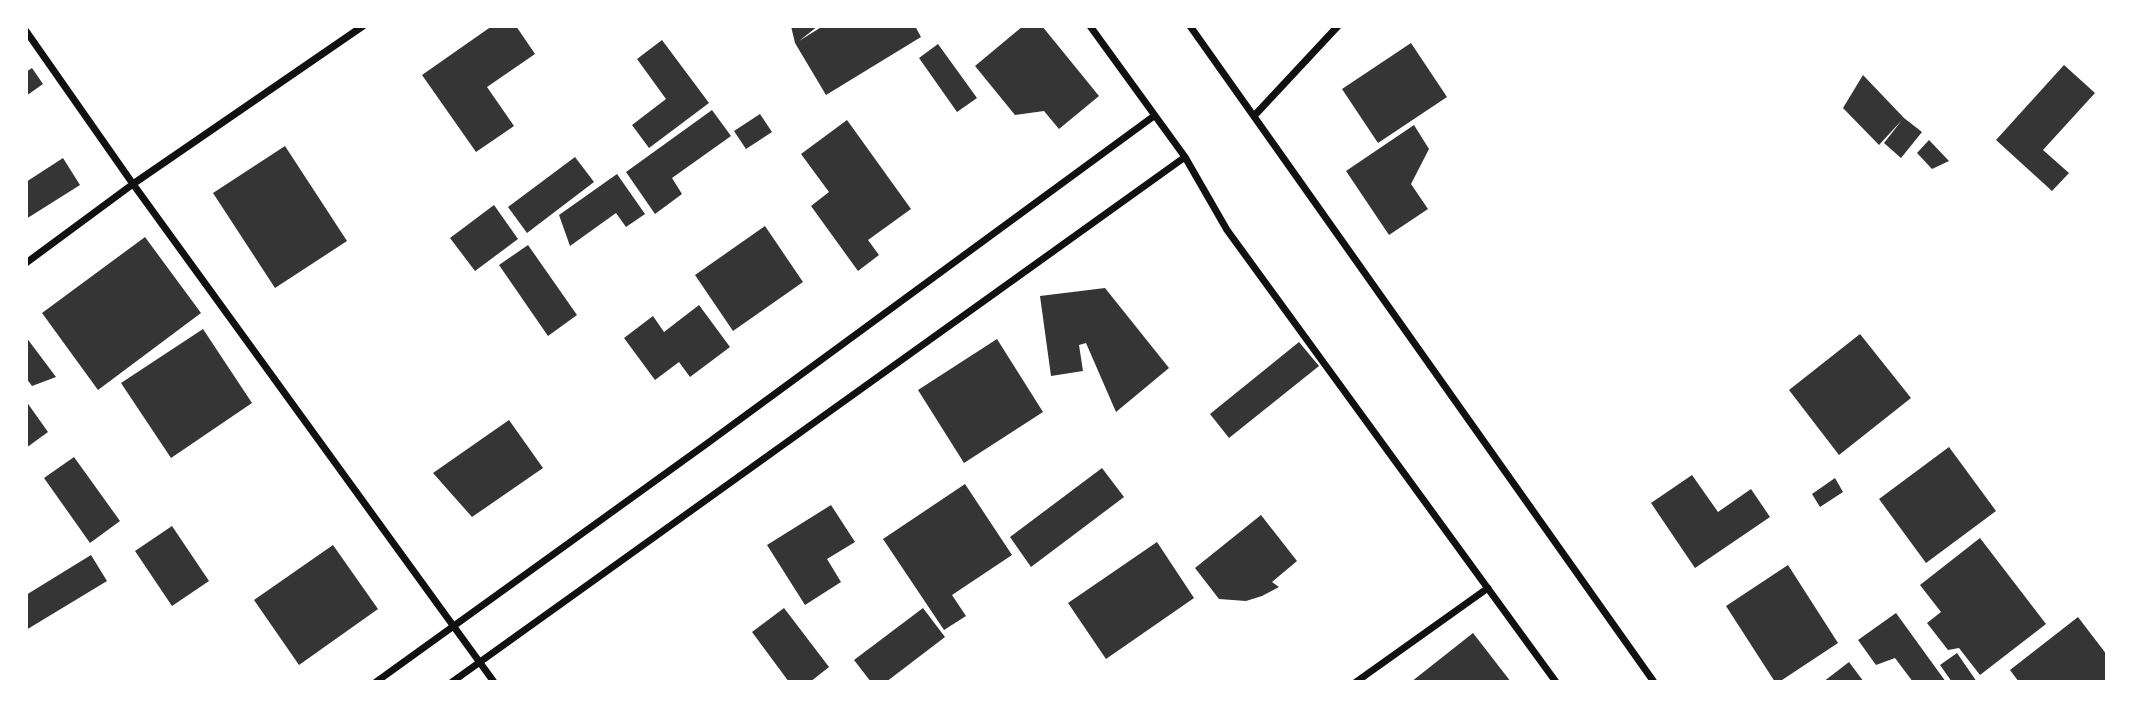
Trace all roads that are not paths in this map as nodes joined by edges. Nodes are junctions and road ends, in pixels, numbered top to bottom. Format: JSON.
{"nodes":[{"id":1,"x":363,"y":26,"type":"edge"},
{"id":2,"x":1090,"y":26,"type":"edge"},
{"id":3,"x":1190,"y":26,"type":"edge"},
{"id":4,"x":1338,"y":26,"type":"edge"},
{"id":5,"x":26,"y":31,"type":"edge"},
{"id":6,"x":1154,"y":116,"type":"junction"},
{"id":7,"x":1254,"y":116,"type":"junction"},
{"id":8,"x":1185,"y":157,"type":"junction"},
{"id":9,"x":133,"y":184,"type":"junction"},
{"id":10,"x":26,"y":263,"type":"edge"},
{"id":11,"x":1488,"y":588,"type":"junction"},
{"id":12,"x":454,"y":625,"type":"junction"},
{"id":13,"x":480,"y":663,"type":"junction"},
{"id":14,"x":376,"y":682,"type":"edge"},
{"id":15,"x":452,"y":682,"type":"edge"},
{"id":16,"x":494,"y":682,"type":"edge"},
{"id":17,"x":1356,"y":682,"type":"edge"},
{"id":18,"x":1556,"y":682,"type":"edge"},
{"id":19,"x":1654,"y":682,"type":"edge"}],
"edges":[{"from":1,"to":9,"type":"street"},
{"from":2,"to":6,"type":"street"},
{"from":3,"to":7,"type":"street"},
{"from":4,"to":7,"type":"street"},
{"from":5,"to":9,"type":"street"},
{"from":6,"to":8,"type":"street"},
{"from":6,"to":12,"type":"street"},
{"from":7,"to":19,"type":"street"},
{"from":8,"to":11,"type":"street"},
{"from":8,"to":13,"type":"street"},
{"from":9,"to":10,"type":"street"},
{"from":9,"to":12,"type":"street"},
{"from":11,"to":17,"type":"street"},
{"from":11,"to":18,"type":"street"},
{"from":12,"to":13,"type":"street"},
{"from":12,"to":14,"type":"street"},
{"from":13,"to":15,"type":"street"},
{"from":13,"to":16,"type":"street"}]}
